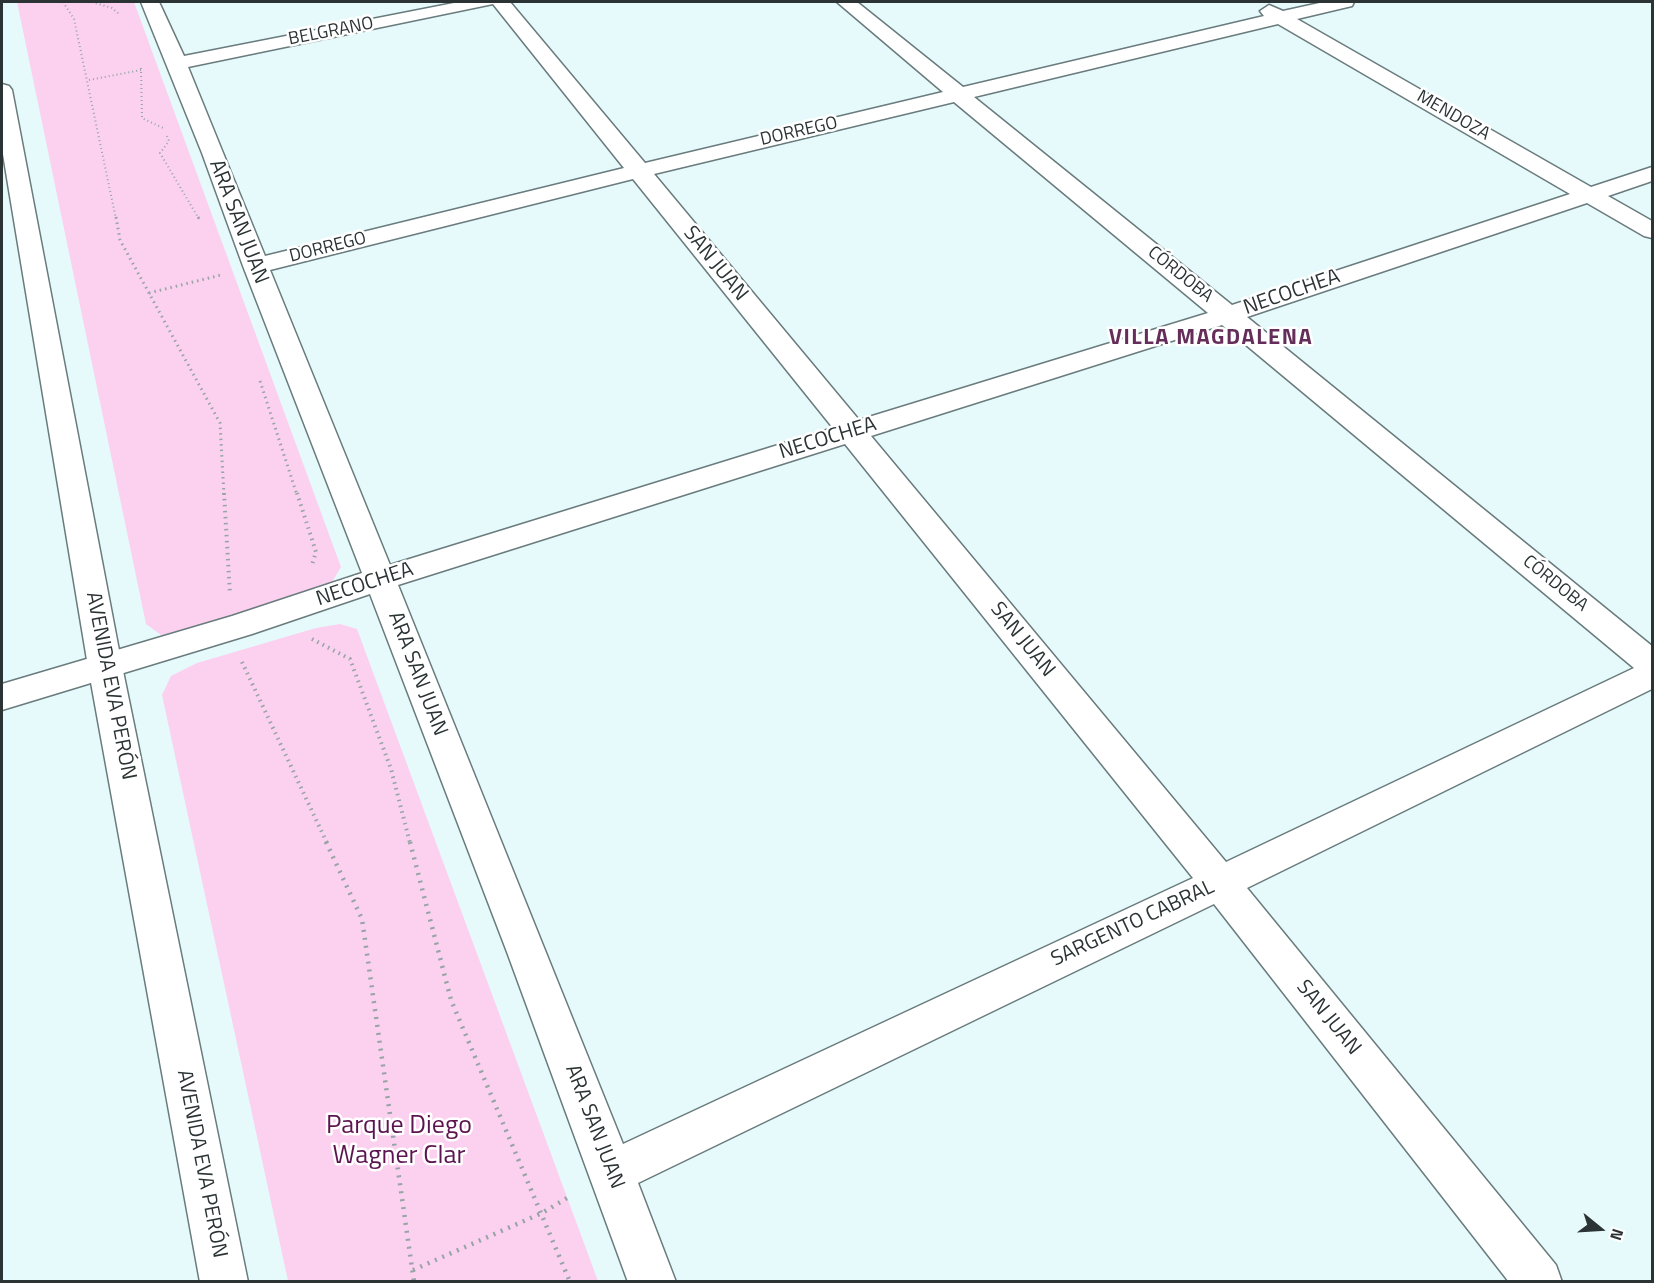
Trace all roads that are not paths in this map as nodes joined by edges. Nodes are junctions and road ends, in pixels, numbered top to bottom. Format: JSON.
{"nodes":[{"id":1,"x":150,"y":2,"type":"edge"},
{"id":2,"x":485,"y":2,"type":"edge"},
{"id":3,"x":501,"y":2,"type":"edge"},
{"id":4,"x":846,"y":2,"type":"edge"},
{"id":5,"x":1252,"y":2,"type":"edge"},
{"id":6,"x":1345,"y":2,"type":"edge"},
{"id":7,"x":1280,"y":18,"type":"junction"},
{"id":8,"x":178,"y":63,"type":"junction"},
{"id":9,"x":2,"y":90,"type":"edge"},
{"id":10,"x":960,"y":94,"type":"junction"},
{"id":11,"x":638,"y":171,"type":"junction"},
{"id":12,"x":1653,"y":174,"type":"edge"},
{"id":13,"x":1588,"y":193,"type":"junction"},
{"id":14,"x":1653,"y":231,"type":"edge"},
{"id":15,"x":255,"y":266,"type":"junction"},
{"id":16,"x":1228,"y":315,"type":"junction"},
{"id":17,"x":853,"y":431,"type":"junction"},
{"id":18,"x":380,"y":579,"type":"junction"},
{"id":19,"x":1653,"y":664,"type":"edge"},
{"id":20,"x":105,"y":666,"type":"junction"},
{"id":21,"x":1653,"y":674,"type":"edge"},
{"id":22,"x":2,"y":697,"type":"edge"},
{"id":23,"x":1220,"y":883,"type":"junction"},
{"id":24,"x":612,"y":1172,"type":"junction"},
{"id":25,"x":224,"y":1281,"type":"edge"},
{"id":26,"x":652,"y":1281,"type":"edge"},
{"id":27,"x":1539,"y":1281,"type":"edge"}],
"edges":[{"from":1,"to":8,"type":"street","name":"ARA SAN JUAN"},
{"from":2,"to":8,"type":"street","name":"BELGRANO"},
{"from":3,"to":11,"type":"street","name":"SAN JUAN"},
{"from":4,"to":10,"type":"street","name":"CÓRDOBA"},
{"from":5,"to":7,"type":"street","name":"MENDOZA"},
{"from":6,"to":7,"type":"street","name":"DORREGO"},
{"from":7,"to":10,"type":"street","name":"DORREGO"},
{"from":7,"to":13,"type":"street","name":"MENDOZA"},
{"from":8,"to":15,"type":"street","name":"ARA SAN JUAN"},
{"from":9,"to":20,"type":"street","name":"AVENIDA EVA PERÓN"},
{"from":10,"to":11,"type":"street","name":"DORREGO"},
{"from":10,"to":16,"type":"street","name":"CÓRDOBA"},
{"from":11,"to":15,"type":"street","name":"DORREGO"},
{"from":11,"to":17,"type":"street","name":"SAN JUAN"},
{"from":12,"to":13,"type":"street","name":"NECOCHEA"},
{"from":13,"to":14,"type":"street","name":"MENDOZA"},
{"from":13,"to":16,"type":"street","name":"NECOCHEA"},
{"from":15,"to":18,"type":"street","name":"ARA SAN JUAN"},
{"from":16,"to":17,"type":"street","name":"NECOCHEA"},
{"from":16,"to":19,"type":"street","name":"CÓRDOBA"},
{"from":17,"to":18,"type":"street","name":"NECOCHEA"},
{"from":17,"to":23,"type":"street","name":"SAN JUAN"},
{"from":18,"to":20,"type":"street","name":"NECOCHEA"},
{"from":18,"to":24,"type":"street","name":"ARA SAN JUAN"},
{"from":20,"to":22,"type":"street","name":"NECOCHEA"},
{"from":20,"to":25,"type":"street","name":"AVENIDA EVA PERÓN"},
{"from":21,"to":23,"type":"street","name":"SARGENTO CABRAL"},
{"from":23,"to":24,"type":"street","name":"SARGENTO CABRAL"},
{"from":23,"to":27,"type":"street","name":"SAN JUAN"},
{"from":24,"to":26,"type":"street","name":"ARA SAN JUAN"}]}
